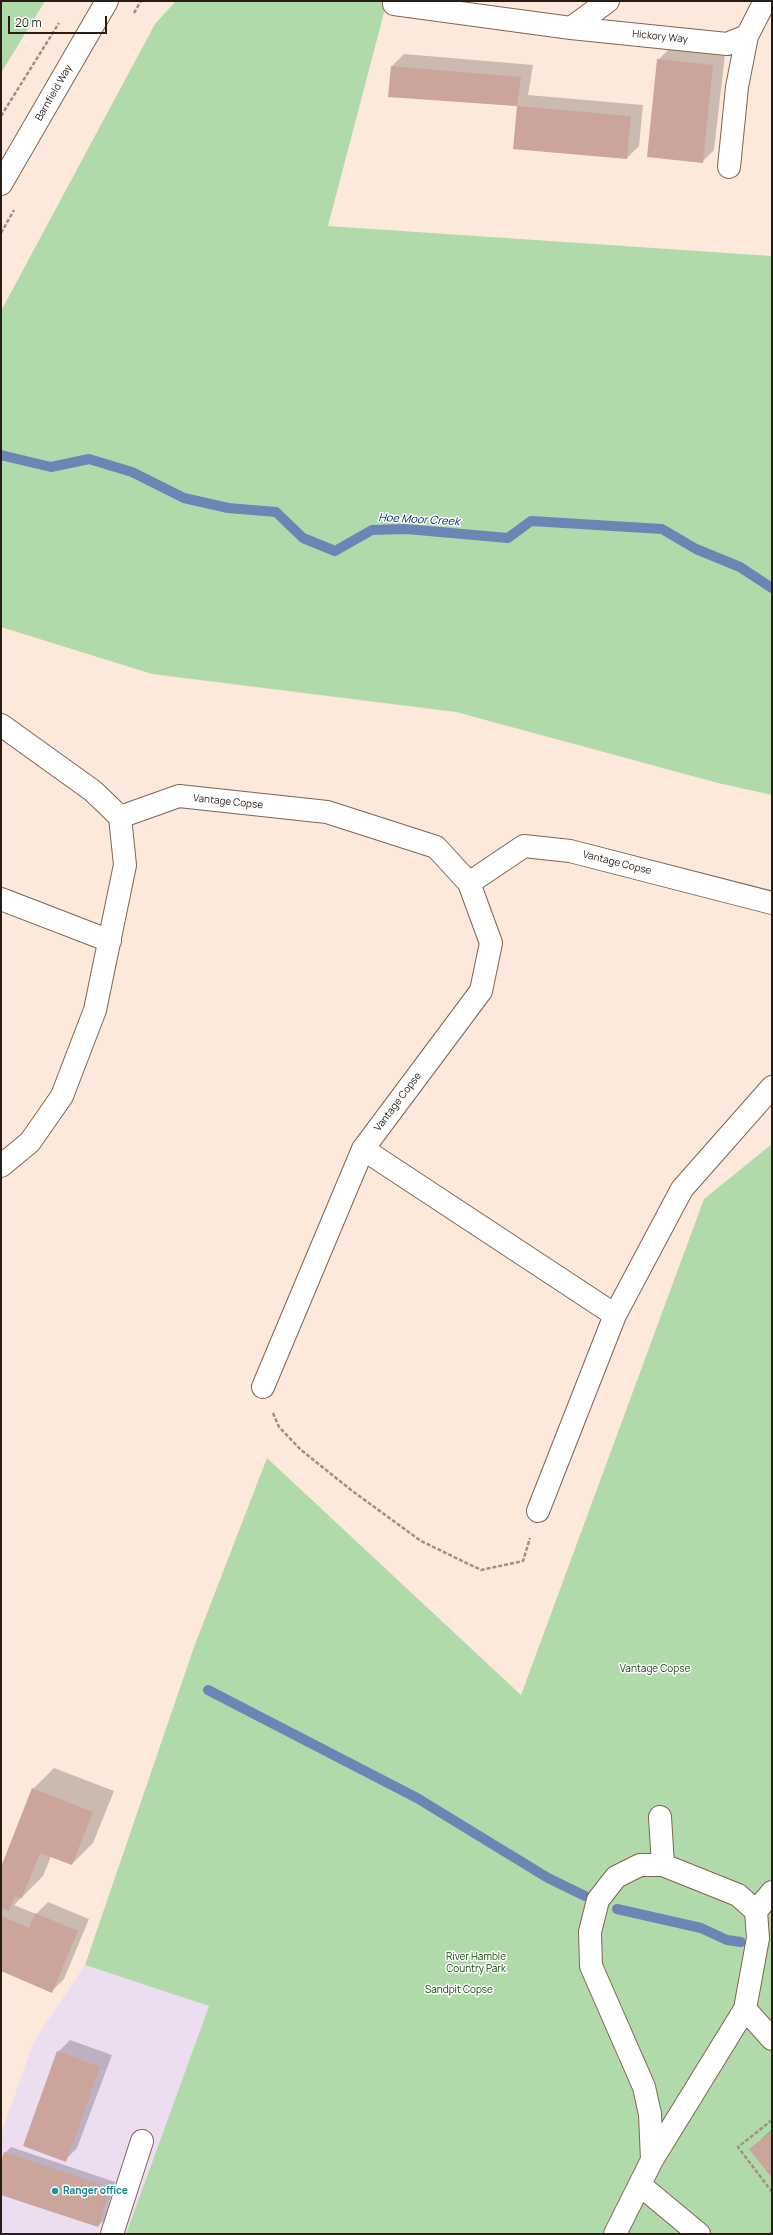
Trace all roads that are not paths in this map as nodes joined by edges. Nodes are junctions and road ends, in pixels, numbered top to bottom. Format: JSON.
{"nodes":[{"id":1,"x":107,"y":1,"type":"edge"},
{"id":2,"x":608,"y":1,"type":"edge"},
{"id":3,"x":765,"y":1,"type":"edge"},
{"id":4,"x":394,"y":4,"type":"dead end"},
{"id":5,"x":571,"y":28,"type":"junction"},
{"id":6,"x":747,"y":36,"type":"junction"},
{"id":7,"x":729,"y":167,"type":"dead end"},
{"id":8,"x":1,"y":184,"type":"edge"},
{"id":9,"x":1,"y":725,"type":"edge"},
{"id":10,"x":120,"y":817,"type":"junction"},
{"id":11,"x":469,"y":883,"type":"junction"},
{"id":12,"x":1,"y":899,"type":"edge"},
{"id":13,"x":772,"y":903,"type":"edge"},
{"id":14,"x":110,"y":941,"type":"junction"},
{"id":15,"x":772,"y":1087,"type":"edge"},
{"id":16,"x":363,"y":1149,"type":"junction"},
{"id":17,"x":1,"y":1166,"type":"edge"},
{"id":18,"x":615,"y":1315,"type":"junction"},
{"id":19,"x":264,"y":1386,"type":"road end"},
{"id":20,"x":538,"y":1511,"type":"road end"},
{"id":21,"x":660,"y":1817,"type":"dead end"},
{"id":22,"x":663,"y":1865,"type":"junction"},
{"id":23,"x":772,"y":1892,"type":"edge"},
{"id":24,"x":756,"y":1911,"type":"junction"},
{"id":25,"x":745,"y":2009,"type":"junction"},
{"id":26,"x":772,"y":2039,"type":"edge"},
{"id":27,"x":142,"y":2141,"type":"dead end"},
{"id":28,"x":652,"y":2160,"type":"junction"},
{"id":29,"x":640,"y":2185,"type":"junction"},
{"id":30,"x":112,"y":2234,"type":"edge"},
{"id":31,"x":615,"y":2234,"type":"edge"},
{"id":32,"x":699,"y":2234,"type":"edge"}],
"edges":[{"from":1,"to":8,"type":"street","name":"Barnfield Way"},
{"from":2,"to":5,"type":"street"},
{"from":3,"to":6,"type":"street"},
{"from":4,"to":5,"type":"street","name":"Hickory Way"},
{"from":5,"to":6,"type":"street","name":"Hickory Way"},
{"from":6,"to":7,"type":"street"},
{"from":9,"to":10,"type":"street"},
{"from":10,"to":11,"type":"street","name":"Vantage Copse"},
{"from":10,"to":14,"type":"street"},
{"from":11,"to":13,"type":"street","name":"Vantage Copse"},
{"from":11,"to":16,"type":"street","name":"Vantage Copse"},
{"from":12,"to":14,"type":"street"},
{"from":14,"to":17,"type":"street"},
{"from":15,"to":18,"type":"street"},
{"from":16,"to":18,"type":"street"},
{"from":16,"to":19,"type":"street","name":"Vantage Copse"},
{"from":18,"to":20,"type":"street"},
{"from":21,"to":22,"type":"street"},
{"from":22,"to":24,"type":"street"},
{"from":22,"to":28,"type":"street"},
{"from":23,"to":24,"type":"street"},
{"from":24,"to":25,"type":"street"},
{"from":25,"to":26,"type":"street"},
{"from":25,"to":28,"type":"street"},
{"from":27,"to":30,"type":"street"},
{"from":28,"to":29,"type":"street"},
{"from":29,"to":31,"type":"street"},
{"from":29,"to":32,"type":"street"}]}
